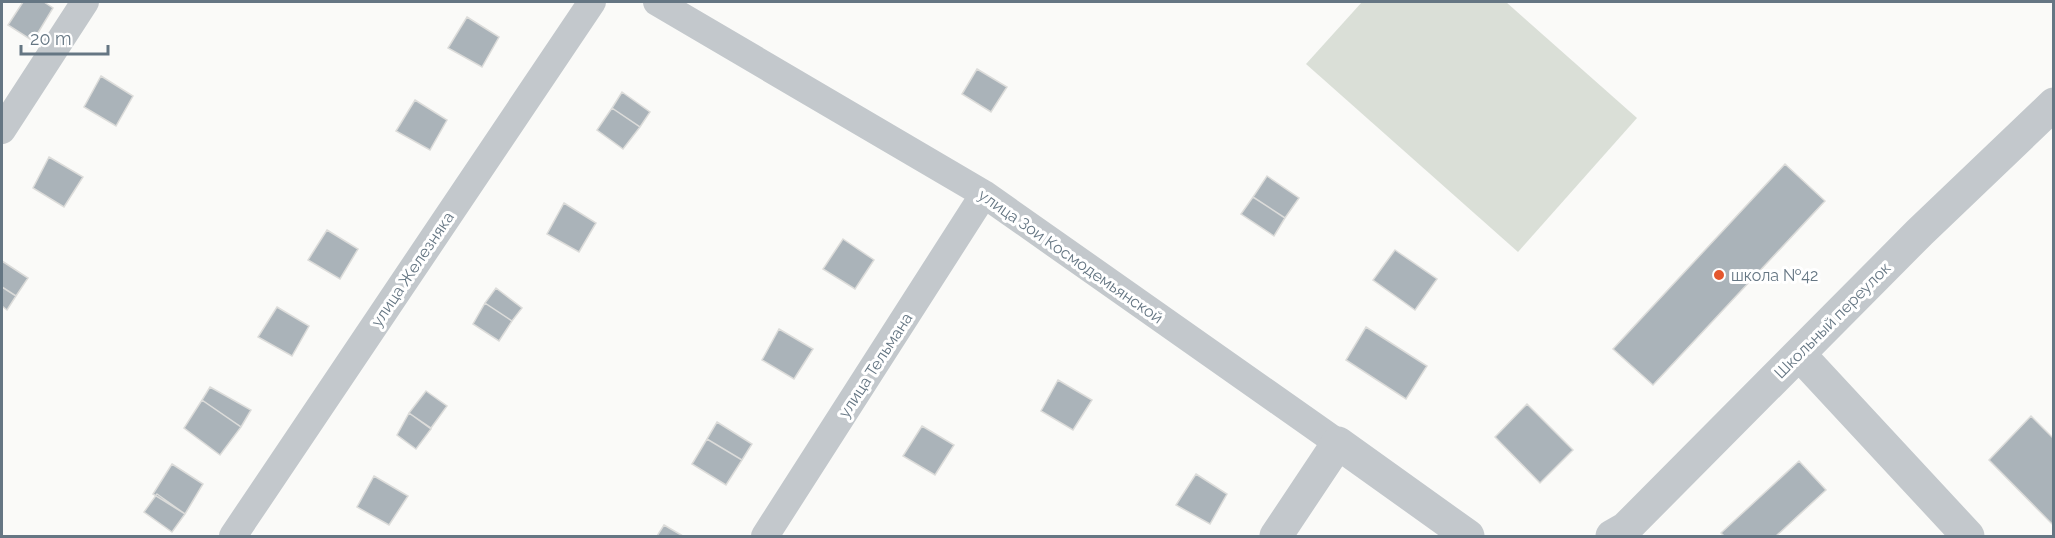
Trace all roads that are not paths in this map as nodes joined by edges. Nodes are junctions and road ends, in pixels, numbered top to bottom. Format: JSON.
{"nodes":[{"id":1,"x":85,"y":2,"type":"edge"},
{"id":2,"x":592,"y":2,"type":"edge"},
{"id":3,"x":657,"y":2,"type":"edge"},
{"id":4,"x":2054,"y":104,"type":"edge"},
{"id":5,"x":2,"y":130,"type":"edge"},
{"id":6,"x":984,"y":194,"type":"junction"},
{"id":7,"x":1799,"y":354,"type":"junction"},
{"id":8,"x":1338,"y":443,"type":"junction"},
{"id":9,"x":233,"y":537,"type":"edge"},
{"id":10,"x":765,"y":537,"type":"edge"},
{"id":11,"x":1276,"y":537,"type":"edge"},
{"id":12,"x":1468,"y":537,"type":"edge"},
{"id":13,"x":1612,"y":537,"type":"edge"},
{"id":14,"x":1968,"y":537,"type":"edge"}],
"edges":[{"from":1,"to":5,"type":"street"},
{"from":2,"to":9,"type":"street","name":"улица Железняка"},
{"from":3,"to":6,"type":"street","name":"улица Зои Космодемьянской"},
{"from":4,"to":7,"type":"street","name":"Школьный переулок"},
{"from":6,"to":8,"type":"street","name":"улица Зои Космодемьянской"},
{"from":6,"to":10,"type":"street","name":"улица Тельмана"},
{"from":7,"to":13,"type":"street","name":"Школьный переулок"},
{"from":7,"to":14,"type":"street"},
{"from":8,"to":11,"type":"street"},
{"from":8,"to":12,"type":"street","name":"улица Зои Космодемьянской"}]}
